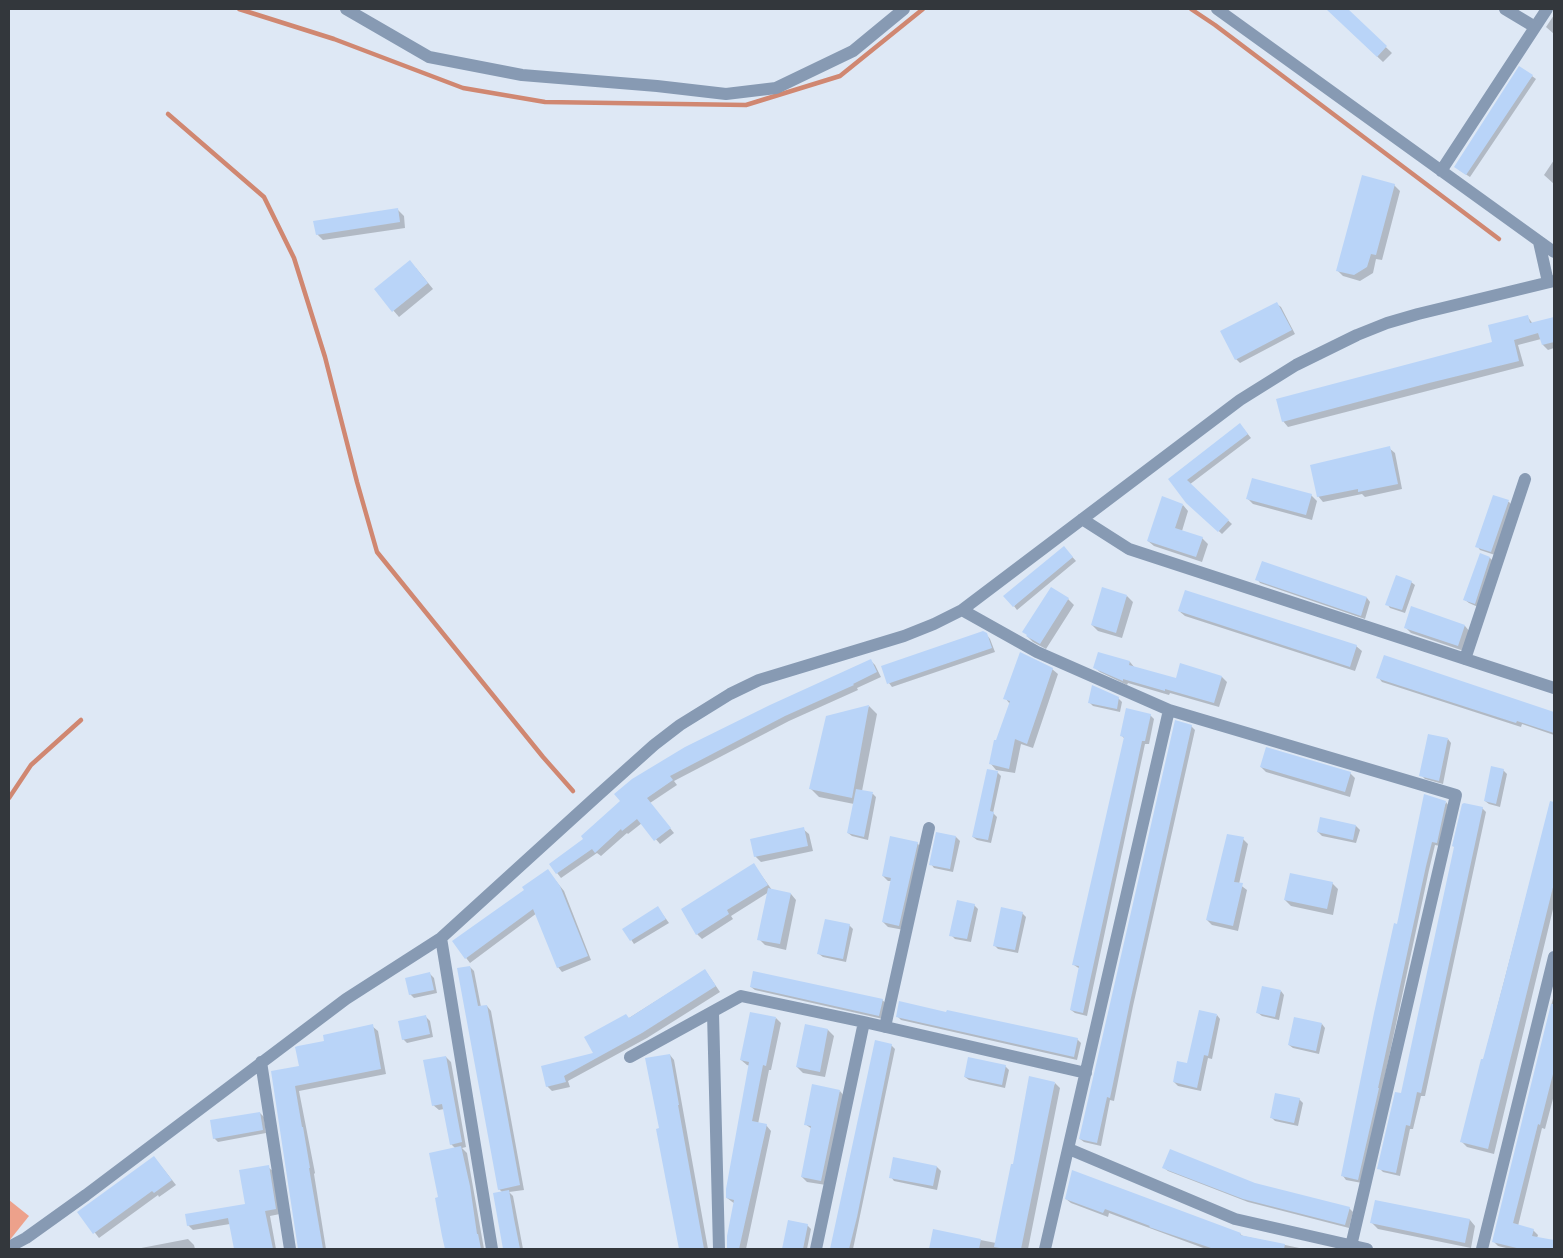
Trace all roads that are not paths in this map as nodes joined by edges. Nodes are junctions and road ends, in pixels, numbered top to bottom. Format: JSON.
{"nodes":[{"id":1,"x":346,"y":9,"type":"edge"},
{"id":2,"x":904,"y":9,"type":"edge"},
{"id":3,"x":1217,"y":9,"type":"edge"},
{"id":4,"x":1505,"y":9,"type":"edge"},
{"id":5,"x":1547,"y":9,"type":"edge"},
{"id":6,"x":1535,"y":27,"type":"junction"},
{"id":7,"x":1441,"y":171,"type":"junction"},
{"id":8,"x":1539,"y":242,"type":"junction"},
{"id":9,"x":1554,"y":252,"type":"edge"},
{"id":10,"x":1551,"y":282,"type":"edge"},
{"id":11,"x":1525,"y":479,"type":"dead end"},
{"id":12,"x":1082,"y":519,"type":"junction"},
{"id":13,"x":962,"y":610,"type":"junction"},
{"id":14,"x":1466,"y":659,"type":"junction"},
{"id":15,"x":1554,"y":688,"type":"edge"},
{"id":16,"x":1169,"y":710,"type":"junction"},
{"id":17,"x":929,"y":828,"type":"dead end"},
{"id":18,"x":441,"y":938,"type":"junction"},
{"id":19,"x":1554,"y":957,"type":"edge"},
{"id":20,"x":712,"y":1013,"type":"junction"},
{"id":21,"x":864,"y":1022,"type":"junction"},
{"id":22,"x":885,"y":1027,"type":"junction"},
{"id":23,"x":630,"y":1057,"type":"dead end"},
{"id":24,"x":261,"y":1062,"type":"junction"},
{"id":25,"x":1086,"y":1073,"type":"junction"},
{"id":26,"x":1069,"y":1148,"type":"junction"},
{"id":27,"x":1352,"y":1246,"type":"junction"},
{"id":28,"x":9,"y":1247,"type":"edge"},
{"id":29,"x":290,"y":1249,"type":"edge"},
{"id":30,"x":492,"y":1249,"type":"edge"},
{"id":31,"x":720,"y":1249,"type":"edge"},
{"id":32,"x":816,"y":1249,"type":"edge"},
{"id":33,"x":1045,"y":1249,"type":"edge"},
{"id":34,"x":1367,"y":1249,"type":"edge"},
{"id":35,"x":1482,"y":1249,"type":"edge"}],
"edges":[{"from":1,"to":2,"type":"street"},
{"from":3,"to":7,"type":"street"},
{"from":4,"to":6,"type":"street"},
{"from":5,"to":6,"type":"street"},
{"from":6,"to":7,"type":"street"},
{"from":7,"to":8,"type":"street"},
{"from":8,"to":9,"type":"street"},
{"from":8,"to":10,"type":"street"},
{"from":10,"to":12,"type":"street"},
{"from":11,"to":14,"type":"street"},
{"from":12,"to":13,"type":"street"},
{"from":12,"to":14,"type":"street"},
{"from":13,"to":16,"type":"street"},
{"from":13,"to":18,"type":"street"},
{"from":14,"to":15,"type":"street"},
{"from":16,"to":25,"type":"street"},
{"from":16,"to":27,"type":"street"},
{"from":17,"to":22,"type":"street"},
{"from":18,"to":24,"type":"street"},
{"from":18,"to":30,"type":"street"},
{"from":19,"to":35,"type":"street"},
{"from":20,"to":21,"type":"street"},
{"from":20,"to":23,"type":"street"},
{"from":20,"to":31,"type":"street"},
{"from":21,"to":22,"type":"street"},
{"from":21,"to":32,"type":"street"},
{"from":22,"to":25,"type":"street"},
{"from":24,"to":28,"type":"street"},
{"from":24,"to":29,"type":"street"},
{"from":25,"to":26,"type":"street"},
{"from":26,"to":27,"type":"street"},
{"from":26,"to":33,"type":"street"},
{"from":27,"to":34,"type":"street"}]}
